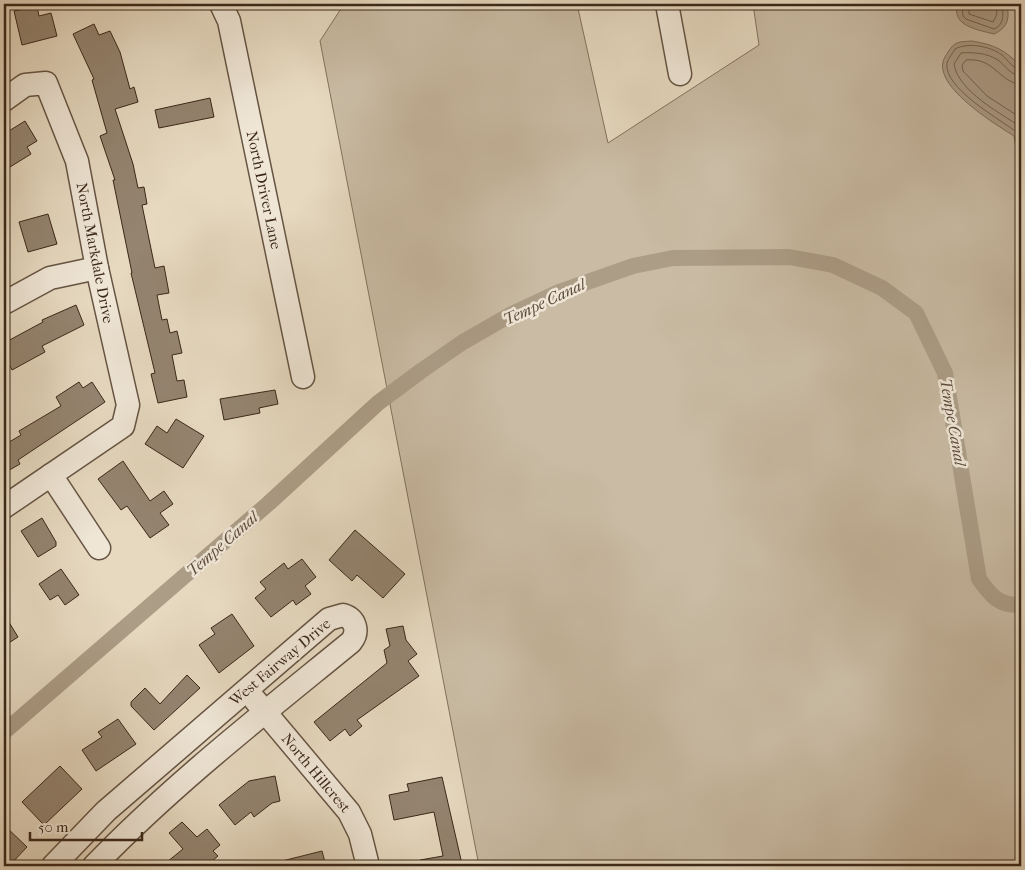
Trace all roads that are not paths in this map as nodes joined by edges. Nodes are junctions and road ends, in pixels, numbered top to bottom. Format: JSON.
{"nodes":[{"id":1,"x":667,"y":4,"type":"edge"},
{"id":2,"x":230,"y":10,"type":"edge"},
{"id":3,"x":680,"y":74,"type":"dead end"},
{"id":4,"x":4,"y":100,"type":"edge"},
{"id":5,"x":97,"y":268,"type":"junction"},
{"id":6,"x":4,"y":303,"type":"edge"},
{"id":7,"x":303,"y":376,"type":"dead end"},
{"id":8,"x":51,"y":475,"type":"junction"},
{"id":9,"x":4,"y":507,"type":"edge"},
{"id":10,"x":98,"y":548,"type":"dead end"},
{"id":11,"x":247,"y":690,"type":"junction"},
{"id":12,"x":265,"y":712,"type":"junction"},
{"id":13,"x":54,"y":866,"type":"edge"},
{"id":14,"x":94,"y":866,"type":"edge"},
{"id":15,"x":368,"y":866,"type":"edge"}],
"edges":[{"from":1,"to":3,"type":"street"},
{"from":2,"to":7,"type":"street","name":"North Driver Lane"},
{"from":4,"to":5,"type":"street","name":"North Markdale Drive"},
{"from":5,"to":6,"type":"street"},
{"from":5,"to":8,"type":"street","name":"North Markdale Drive"},
{"from":8,"to":9,"type":"street"},
{"from":8,"to":10,"type":"street"},
{"from":11,"to":12,"type":"street","name":"North Hillcrest"},
{"from":11,"to":12,"type":"street","name":"West Fairway Drive"},
{"from":11,"to":13,"type":"street","name":"West Fairway Drive"},
{"from":12,"to":14,"type":"street","name":"West Fairway Drive"},
{"from":12,"to":15,"type":"street","name":"North Hillcrest"}]}
